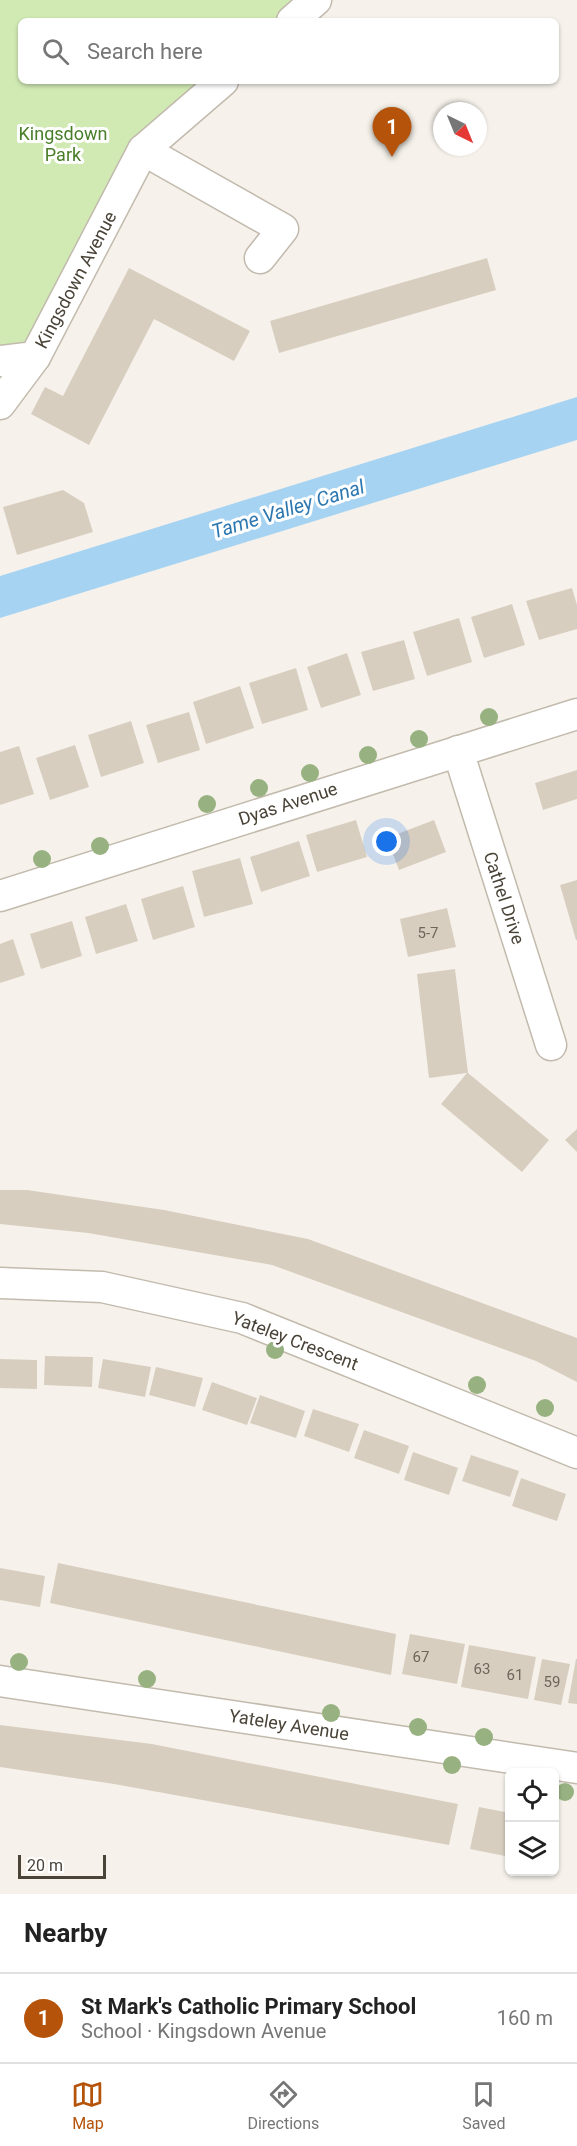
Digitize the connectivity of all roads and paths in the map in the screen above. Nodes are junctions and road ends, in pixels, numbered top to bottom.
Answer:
1 (316, 0) edge
2 (295, 18) edge
3 (220, 84) edge
4 (143, 150) junction
5 (260, 258) dead end
6 (35, 357) junction
7 (0, 361) edge
8 (0, 404) edge
9 (577, 714) edge
10 (458, 750) junction
11 (0, 896) edge
12 (551, 1044) dead end
13 (0, 1283) edge
14 (577, 1453) edge
15 (0, 1681) edge
16 (577, 1768) edge

1 - 2 street
3 - 4 street, Kingsdown Avenue
4 - 5 street
4 - 6 street, Kingsdown Avenue
6 - 7 street
6 - 8 street, Kingsdown Avenue
9 - 10 street, Dyas Avenue
10 - 11 street, Dyas Avenue
10 - 12 street, Cathel Drive
13 - 14 street, Yateley Crescent
15 - 16 street, Yateley Avenue

